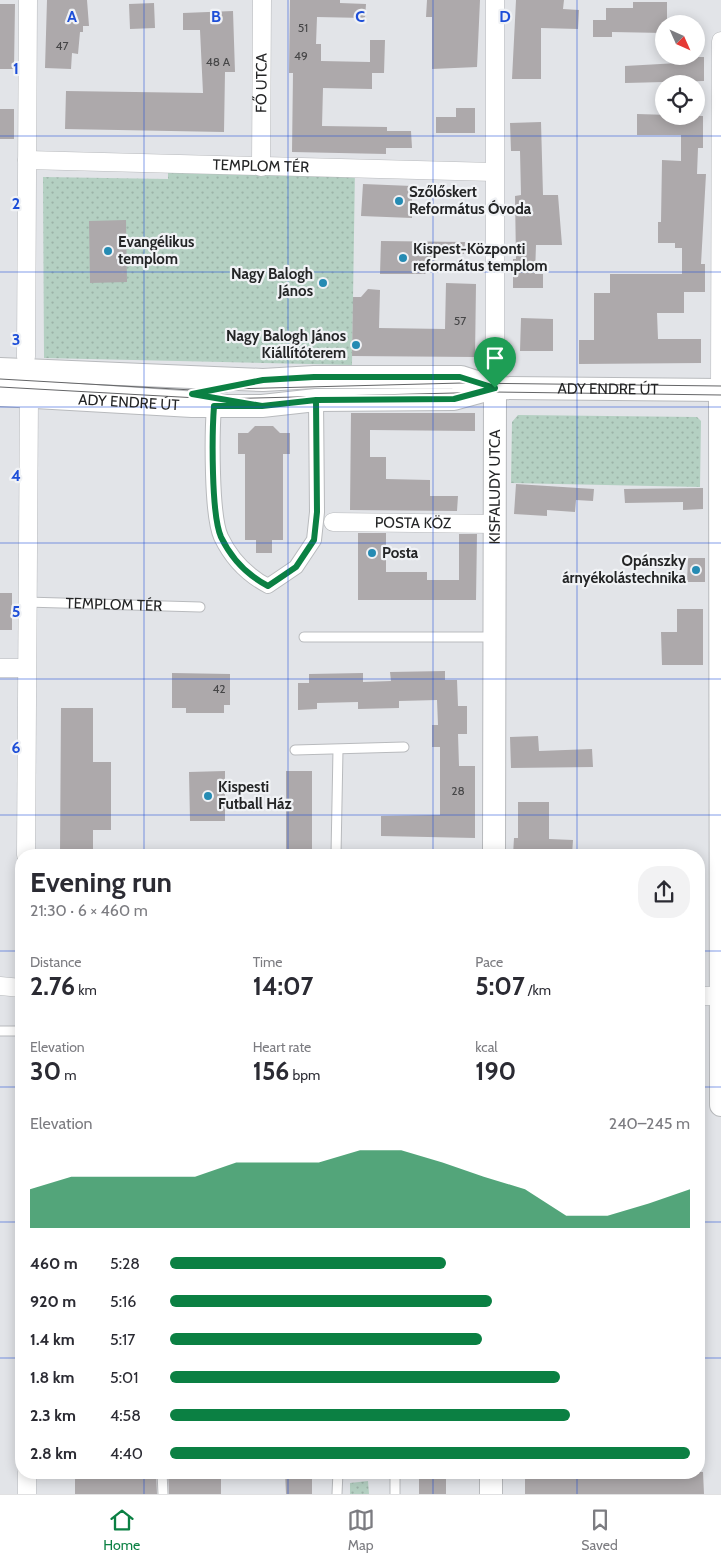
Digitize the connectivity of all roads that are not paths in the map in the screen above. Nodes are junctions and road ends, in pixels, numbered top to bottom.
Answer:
1 (28, 0) edge
2 (262, 0) edge
3 (495, 0) edge
4 (721, 41) edge
5 (26, 160) junction
6 (261, 167) junction
7 (494, 172) junction
8 (26, 357) dead end
9 (0, 369) edge
10 (0, 378) edge
11 (263, 380) junction
12 (0, 383) edge
13 (495, 388) junction
14 (28, 390) junction
15 (720, 390) edge
16 (192, 394) junction
17 (0, 395) edge
18 (316, 400) junction
19 (214, 406) junction
20 (262, 406) junction
21 (333, 522) dead end
22 (494, 524) junction
23 (26, 602) junction
24 (200, 607) dead end
25 (304, 637) dead end
26 (494, 637) junction
27 (0, 668) edge
28 (26, 668) junction
29 (404, 747) dead end
30 (295, 750) dead end
31 (338, 750) junction
32 (26, 849) edge
33 (336, 849) edge
34 (494, 849) edge
35 (0, 986) edge
36 (15, 987) edge
37 (713, 996) edge
38 (0, 1031) edge
39 (15, 1031) edge
40 (721, 1106) edge
41 (27, 1479) edge
42 (162, 1479) edge
43 (338, 1479) edge
44 (395, 1479) edge
45 (491, 1479) edge
46 (27, 1494) edge
47 (163, 1494) edge
48 (337, 1494) edge
49 (395, 1494) edge
50 (491, 1494) edge

1 - 5 street
2 - 6 street, FŐ UTCA
3 - 7 street, KISFALUDY UTCA
4 - 15 street
5 - 6 street, TEMPLOM TÉR
5 - 8 street
6 - 7 street, TEMPLOM TÉR
7 - 13 street, KISFALUDY UTCA
9 - 11 street, ADY ENDRE ÚT
10 - 14 lane
11 - 13 street, ADY ENDRE ÚT
11 - 16 lane
12 - 14 lane
13 - 15 street, ADY ENDRE ÚT
13 - 18 street, ADY ENDRE ÚT
13 - 22 street, KISFALUDY UTCA
14 - 16 lane
14 - 17 street, ADY ENDRE ÚT
14 - 19 street, ADY ENDRE ÚT
14 - 23 street
15 - 37 street
16 - 20 lane
18 - 19 street
18 - 20 street, ADY ENDRE ÚT
19 - 20 street, ADY ENDRE ÚT
21 - 22 street, POSTA KÖZ
22 - 26 street, KISFALUDY UTCA
23 - 24 lane, TEMPLOM TÉR
23 - 28 street
25 - 26 lane
26 - 34 street, KISFALUDY UTCA
27 - 28 street
28 - 32 street
29 - 31 lane
30 - 31 lane
31 - 33 lane
35 - 36 street
37 - 40 street
38 - 39 lane
41 - 46 street
42 - 47 lane
43 - 48 lane
44 - 49 lane
45 - 50 street

